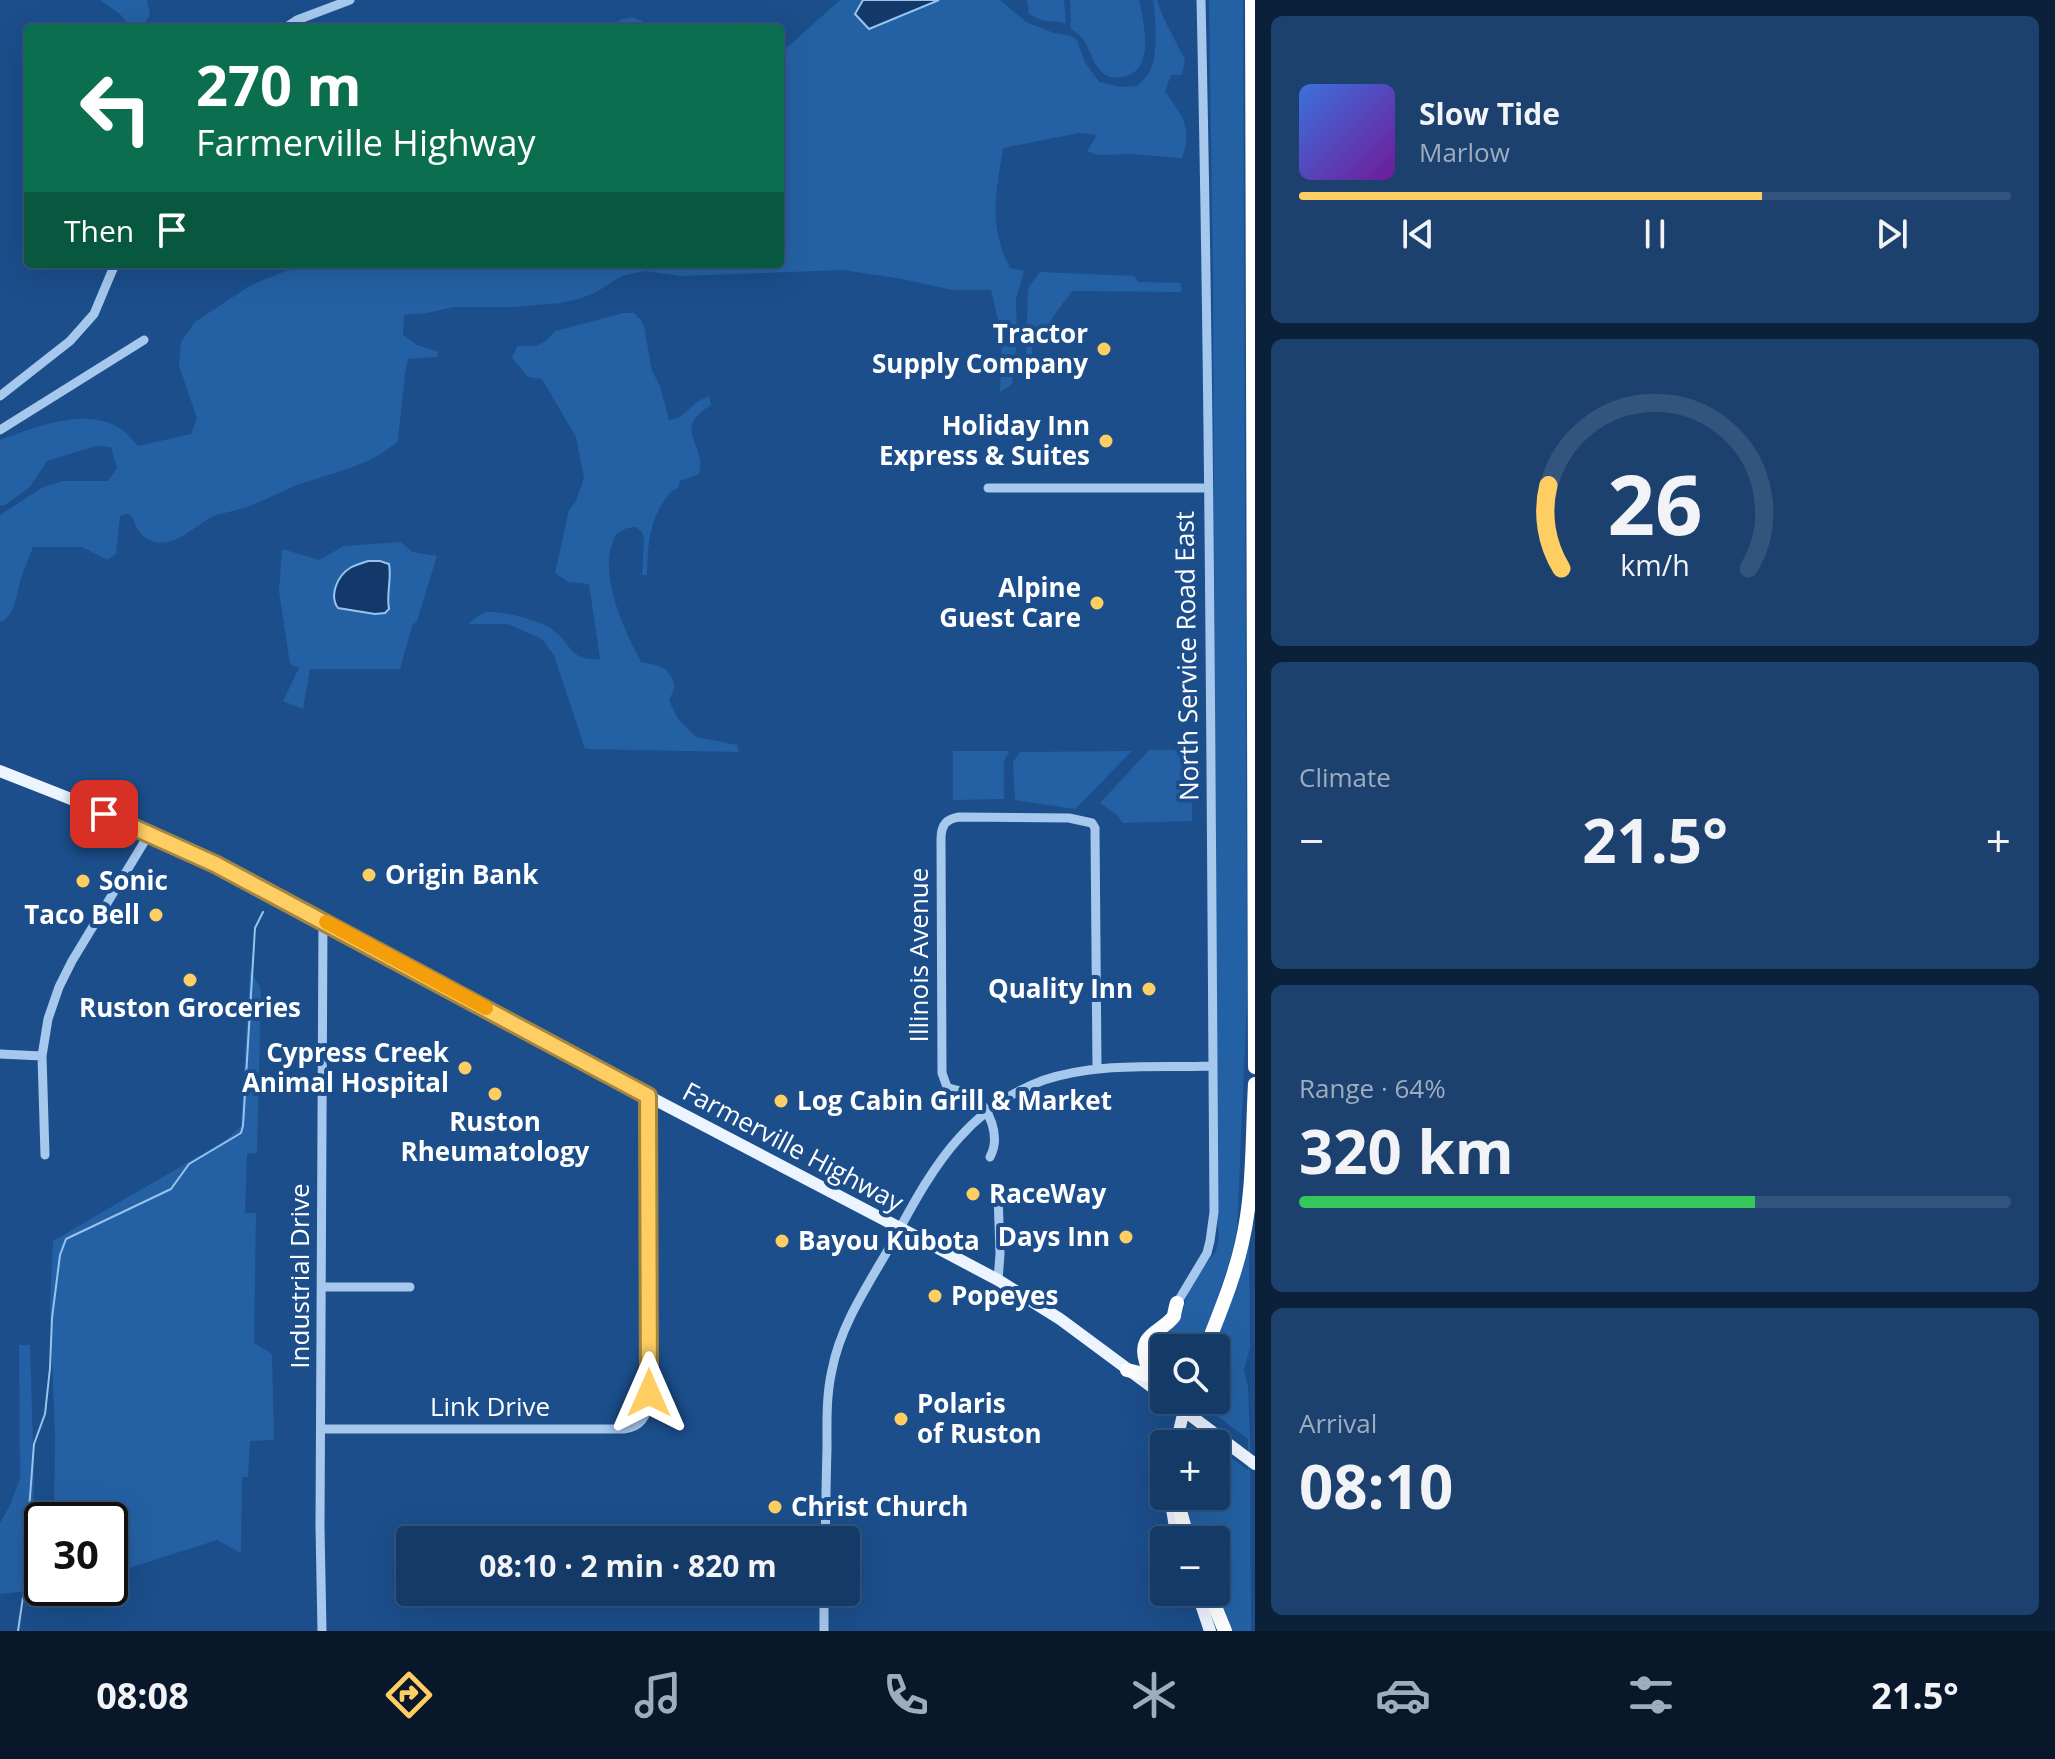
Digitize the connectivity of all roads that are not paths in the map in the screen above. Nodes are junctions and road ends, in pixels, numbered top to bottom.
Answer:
1 (350, 0) edge
2 (1201, 0) edge
3 (1252, 0) edge
4 (291, 24) edge
5 (113, 268) edge
6 (144, 340) dead end
7 (0, 396) edge
8 (0, 430) edge
9 (988, 488) dead end
10 (1208, 488) junction
11 (0, 771) edge
12 (149, 834) junction
13 (323, 921) junction
14 (0, 1054) edge
15 (42, 1056) junction
16 (1212, 1066) junction
17 (1255, 1067) edge
18 (1097, 1069) junction
19 (1255, 1084) edge
20 (648, 1096) junction
21 (986, 1112) junction
22 (45, 1155) dead end
23 (990, 1157) dead end
24 (998, 1193) dead end
25 (900, 1228) junction
26 (998, 1280) junction
27 (322, 1287) junction
28 (410, 1287) dead end
29 (1177, 1303) joint
30 (1153, 1334) edge
31 (1211, 1334) edge
32 (1150, 1338) edge
33 (1127, 1370) junction
34 (1150, 1370) edge
35 (1150, 1375) edge
36 (1150, 1386) edge
37 (1196, 1414) edge
38 (321, 1429) junction
39 (1255, 1464) edge
40 (825, 1526) edge
41 (824, 1606) edge
42 (1202, 1606) edge
43 (1215, 1606) edge
44 (322, 1631) edge
45 (824, 1631) edge
46 (1210, 1631) edge
47 (1225, 1631) edge

1 - 4 street
2 - 10 street, North Service Road East
3 - 17 highway
5 - 7 street
6 - 8 street
9 - 10 street
10 - 16 street, North Service Road East
11 - 12 main road, Farmerville Highway
12 - 13 main road, Farmerville Highway
12 - 15 street
13 - 20 main road, Farmerville Highway
13 - 27 street, Industrial Drive
14 - 15 street
15 - 22 street
16 - 18 street
16 - 29 street, North Service Road East
18 - 21 street
18 - 21 street, Illinois Avenue
19 - 31 highway
20 - 25 main road, Farmerville Highway
20 - 38 street, Link Drive
21 - 23 street
21 - 25 street
24 - 26 street
25 - 26 main road, Farmerville Highway
25 - 40 street
26 - 33 main road, Farmerville Highway
27 - 28 street
27 - 38 street, Industrial Drive
29 - 30 highway
32 - 34 highway
33 - 35 highway
33 - 36 main road, Farmerville Highway
37 - 39 main road
38 - 44 street, Industrial Drive
41 - 45 street
42 - 46 main road
43 - 47 highway

